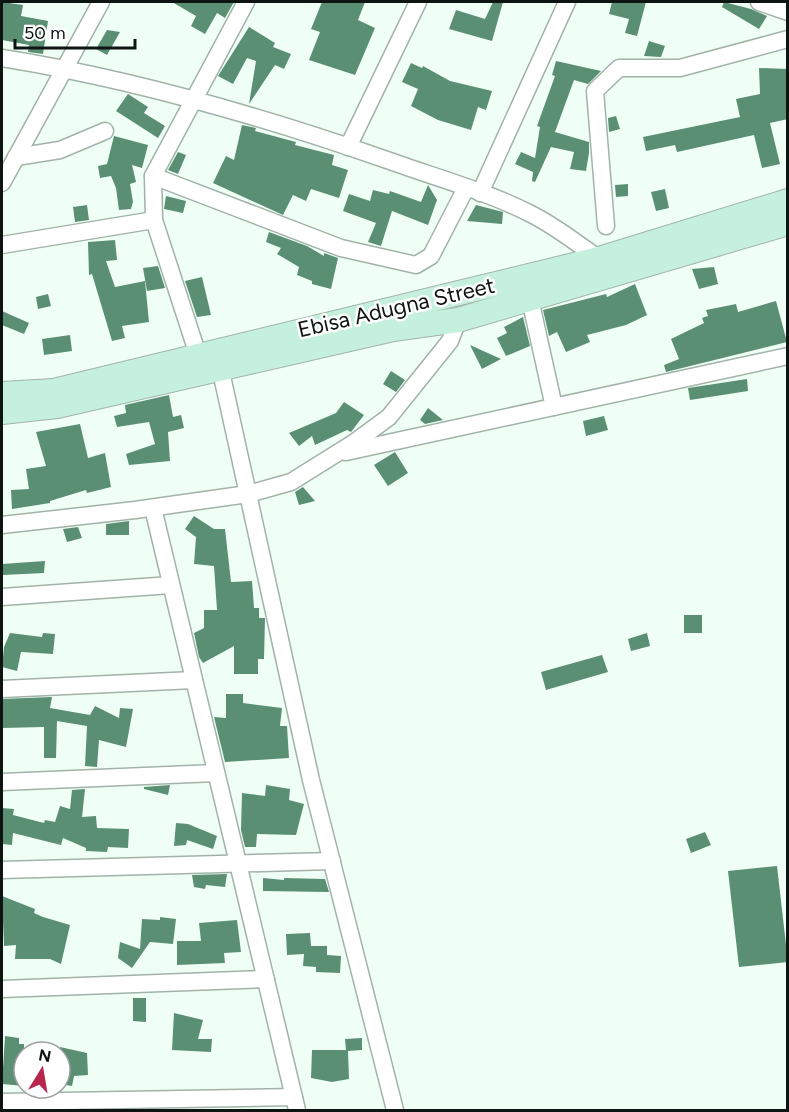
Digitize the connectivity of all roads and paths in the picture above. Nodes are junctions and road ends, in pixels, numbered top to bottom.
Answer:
1 (101, 2) edge
2 (246, 2) edge
3 (418, 2) edge
4 (567, 2) edge
5 (759, 2) edge
6 (788, 12) edge
7 (788, 39) edge
8 (2, 58) edge
9 (65, 68) junction
10 (192, 98) junction
11 (105, 131) dead end
12 (348, 147) junction
13 (16, 157) junction
14 (153, 176) junction
15 (2, 183) edge
16 (473, 191) junction
17 (788, 201) edge
18 (154, 220) junction
19 (788, 223) edge
20 (606, 226) dead end
21 (2, 244) edge
22 (599, 259) junction
23 (530, 299) junction
24 (458, 320) junction
25 (788, 356) edge
26 (211, 358) junction
27 (2, 394) edge
28 (554, 407) junction
29 (2, 412) edge
30 (336, 454) junction
31 (248, 494) junction
32 (153, 507) junction
33 (2, 525) edge
34 (171, 585) junction
35 (2, 597) edge
36 (194, 680) junction
37 (2, 689) edge
38 (216, 773) junction
39 (2, 782) edge
40 (332, 861) junction
41 (238, 864) junction
42 (2, 870) edge
43 (266, 979) junction
44 (2, 989) edge
45 (2, 1102) edge
46 (296, 1104) edge
47 (395, 1110) edge

1 - 9 street
2 - 10 street
3 - 12 street
4 - 16 street
5 - 6 street
7 - 20 street
8 - 9 street
9 - 10 street
9 - 13 street
10 - 12 street
10 - 14 street
11 - 13 street
12 - 16 street
13 - 15 street
14 - 16 street
14 - 18 street
16 - 22 street
17 - 22 main road, Ebisa Adugna Street
18 - 21 street
18 - 26 street
19 - 23 main road, Ebisa Adugna Street
22 - 26 main road, Ebisa Adugna Street
23 - 24 main road, Ebisa Adugna Street
23 - 28 street
24 - 26 main road, Ebisa Adugna Street
24 - 30 street
25 - 28 street
26 - 27 main road, Ebisa Adugna Street
26 - 29 main road, Ebisa Adugna Street
26 - 31 street
28 - 30 street
30 - 31 street
31 - 32 street
31 - 40 street
32 - 33 street
32 - 34 street
34 - 35 street
34 - 36 street
36 - 37 street
36 - 38 street
38 - 39 street
38 - 41 street
40 - 41 street
40 - 47 street
41 - 42 street
41 - 43 street
43 - 44 street
43 - 46 street
45 - 46 street

